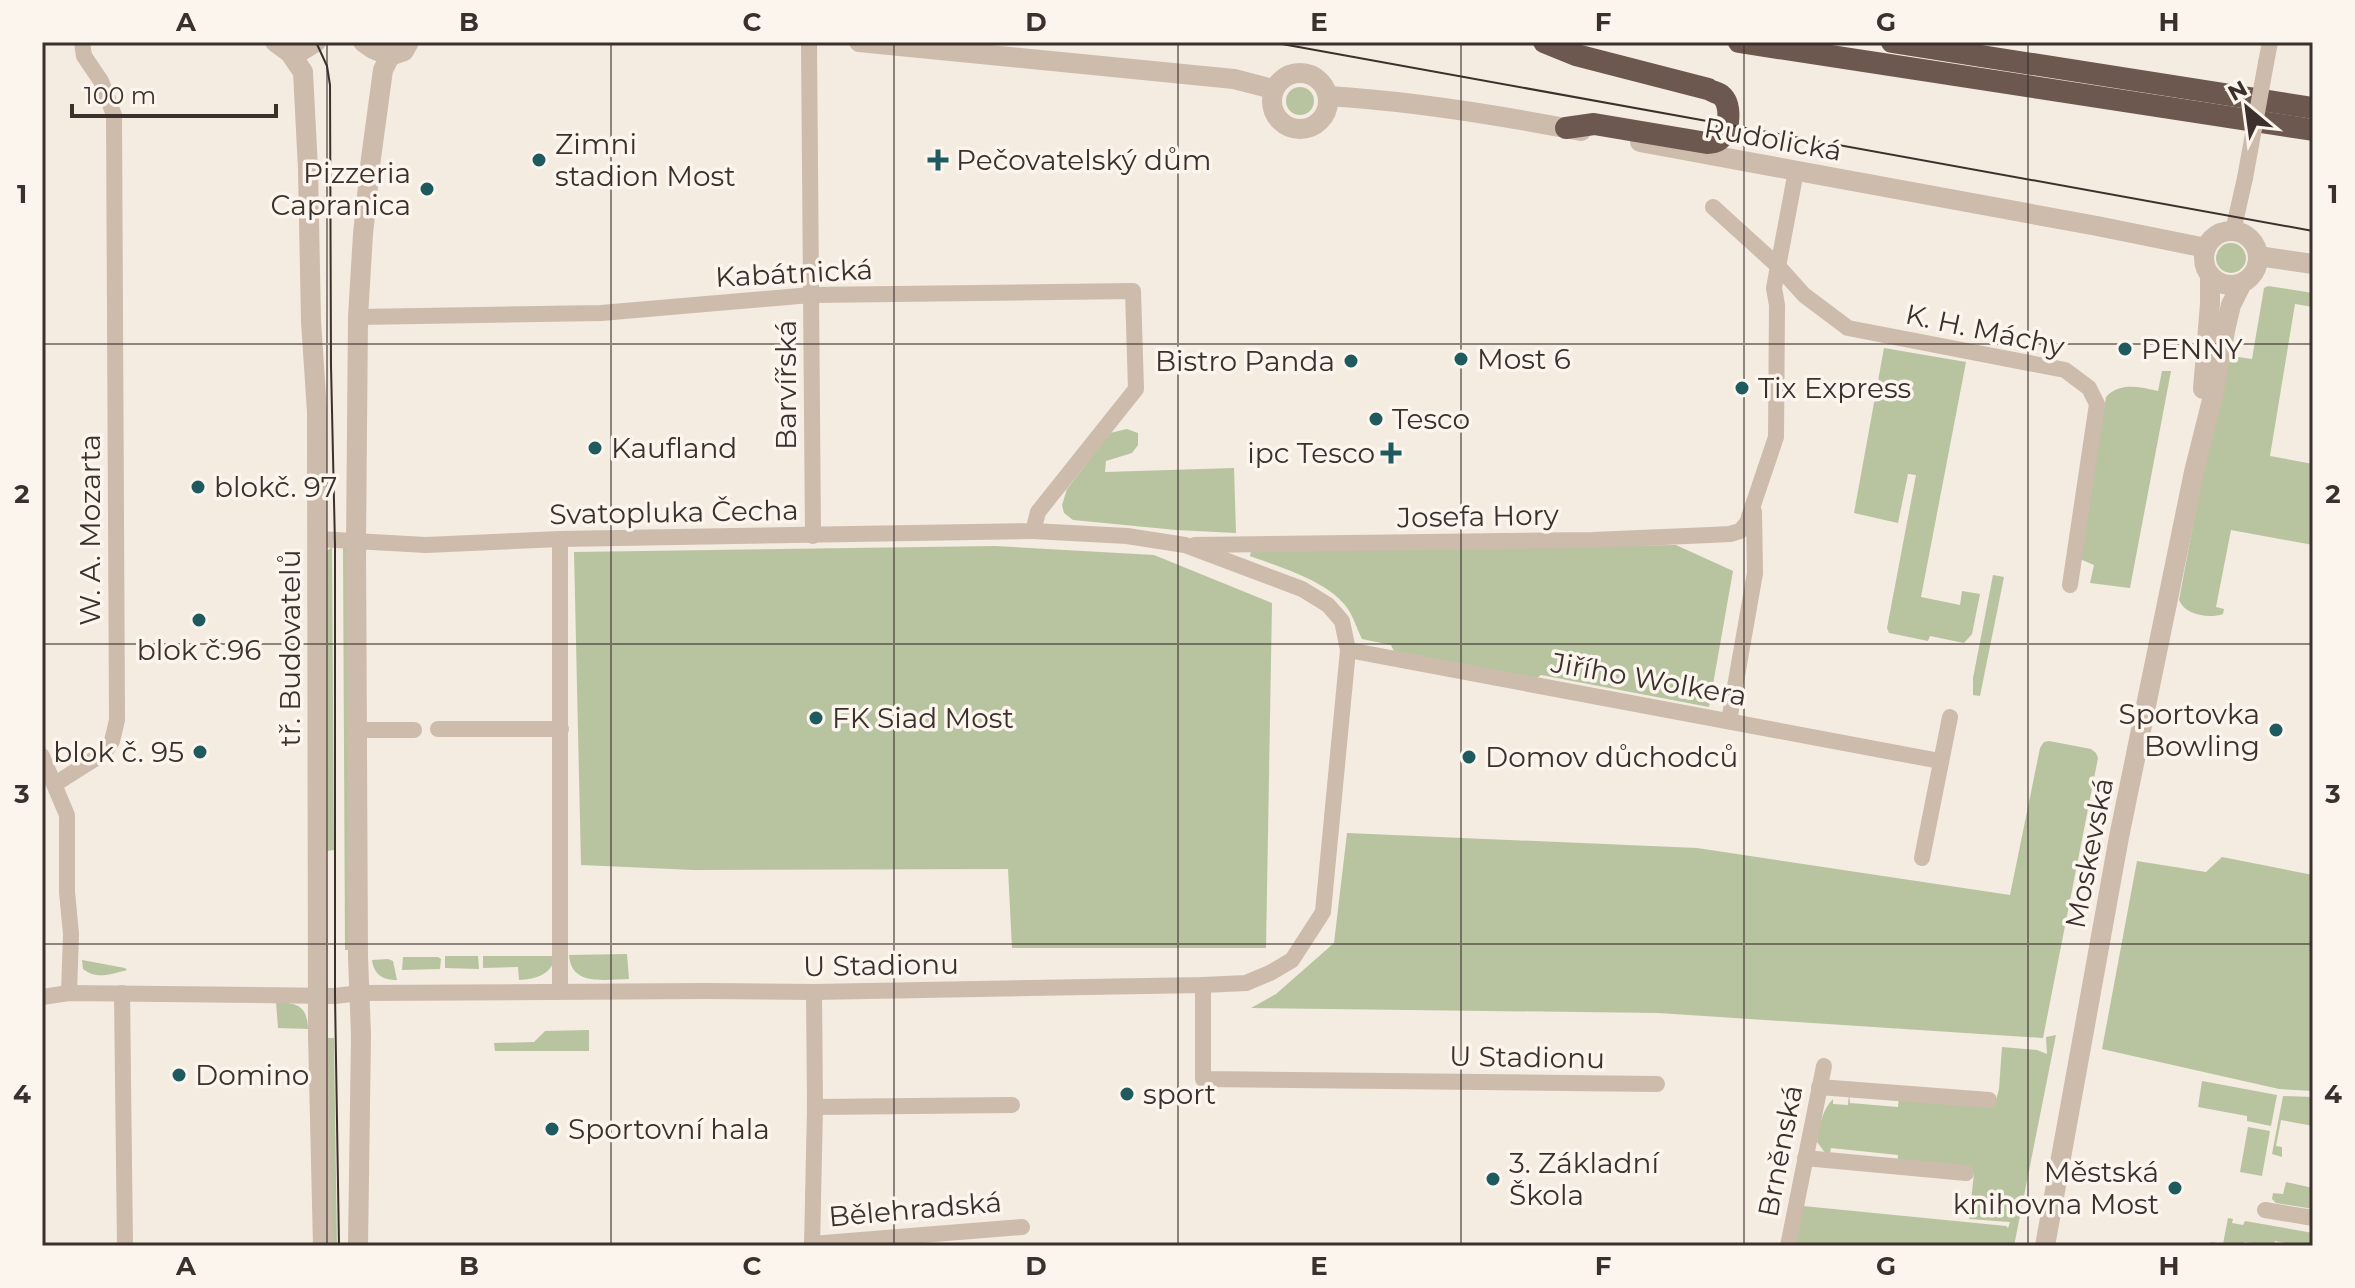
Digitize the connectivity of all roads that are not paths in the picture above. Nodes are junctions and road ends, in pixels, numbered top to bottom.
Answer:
1 (82, 42) edge
2 (363, 42) edge
3 (409, 42) edge
4 (809, 42) edge
5 (859, 42) edge
6 (1544, 42) edge
7 (1739, 42) edge
8 (1892, 42) edge
9 (2270, 42) edge
10 (297, 47) edge
11 (390, 56) junction
12 (1273, 89) junction
13 (1328, 96) junction
14 (2313, 108) edge
15 (1566, 128) junction
16 (2313, 130) edge
17 (1796, 171) junction
18 (1713, 207) dead end
19 (2233, 231) junction
20 (2206, 248) junction
21 (2258, 256) junction
22 (2313, 264) edge
23 (1778, 266) junction
24 (2210, 275) junction
25 (2242, 283) junction
26 (811, 295) junction
27 (358, 317) junction
28 (2194, 472) junction
29 (1754, 502) junction
30 (1033, 531) junction
31 (813, 536) junction
32 (318, 539) junction
33 (560, 539) junction
34 (356, 543) junction
35 (1185, 545) junction
36 (2070, 585) dead end
37 (1348, 650) junction
38 (1950, 717) dead end
39 (1729, 721) junction
40 (438, 729) dead end
41 (561, 729) junction
42 (357, 730) junction
43 (414, 730) dead end
44 (42, 756) edge
45 (1940, 761) junction
46 (55, 784) junction
47 (1922, 858) dead end
48 (1203, 985) junction
49 (560, 991) junction
50 (814, 992) junction
51 (69, 993) junction
52 (122, 993) junction
53 (360, 993) junction
54 (318, 996) junction
55 (42, 997) edge
56 (1824, 1066) dead end
57 (1657, 1084) dead end
58 (1819, 1087) junction
59 (1989, 1100) dead end
60 (1012, 1105) dead end
61 (815, 1107) junction
62 (1805, 1158) junction
63 (1966, 1173) dead end
64 (2265, 1210) dead end
65 (2313, 1218) edge
66 (1022, 1227) dead end
67 (812, 1245) edge
68 (125, 1246) edge
69 (323, 1246) edge
70 (358, 1246) edge
71 (1788, 1246) edge
72 (2045, 1246) edge

1 - 46 street, W. A. Mozarta
2 - 11 street
3 - 11 street
4 - 26 street, Barvířská
5 - 12 street
6 - 15 highway
7 - 16 highway
8 - 14 highway
9 - 19 street, bridge
10 - 32 street, tř. Budovatelů
11 - 27 street
12 - 13 street
12 - 13 street
13 - 15 street, Rudolická
15 - 17 street, Rudolická
17 - 20 street, Rudolická
17 - 23 street, Josefa Hory
18 - 23 street, K. H. Máchy
19 - 20 street
19 - 21 street
20 - 24 street
21 - 22 street
21 - 25 street
23 - 29 street, Josefa Hory
23 - 36 street, K. H. Máchy
24 - 25 street
24 - 28 street, Moskevská
25 - 28 street, Moskevská
26 - 27 street, Kabátnická
26 - 30 street, Kabátnická
26 - 31 street, Barvířská
27 - 34 street
28 - 72 street, Moskevská
29 - 35 street, Josefa Hory
29 - 39 street, Josefa Hory
30 - 31 street, Svatopluka Čecha
30 - 35 street, Svatopluka Čecha
31 - 33 street, Svatopluka Čecha
32 - 34 street, Svatopluka Čecha
32 - 54 street, tř. Budovatelů
33 - 34 street, Svatopluka Čecha
33 - 41 street
34 - 42 street
35 - 37 street, Svatopluka Čecha
37 - 39 street, Jiřího Wolkera
37 - 48 street, U Stadionu
38 - 45 street
39 - 45 street, Jiřího Wolkera
40 - 41 street
41 - 49 street
42 - 43 street
42 - 53 street
44 - 46 street
45 - 47 street
46 - 51 street
48 - 50 street, U Stadionu
48 - 57 street, U Stadionu
49 - 50 street, U Stadionu
49 - 53 street, U Stadionu
50 - 61 street, Bělehradská
51 - 52 street, U Stadionu
51 - 55 street, U Stadionu
52 - 54 street, U Stadionu
52 - 68 street
53 - 54 street, U Stadionu
53 - 70 street
54 - 69 street, tř. Budovatelů
56 - 58 street, Brněnská
58 - 59 street
58 - 62 street, Brněnská
60 - 61 street
61 - 67 street, Bělehradská
62 - 63 street
62 - 71 street, Brněnská
64 - 65 street
66 - 67 street, Bělehradská

